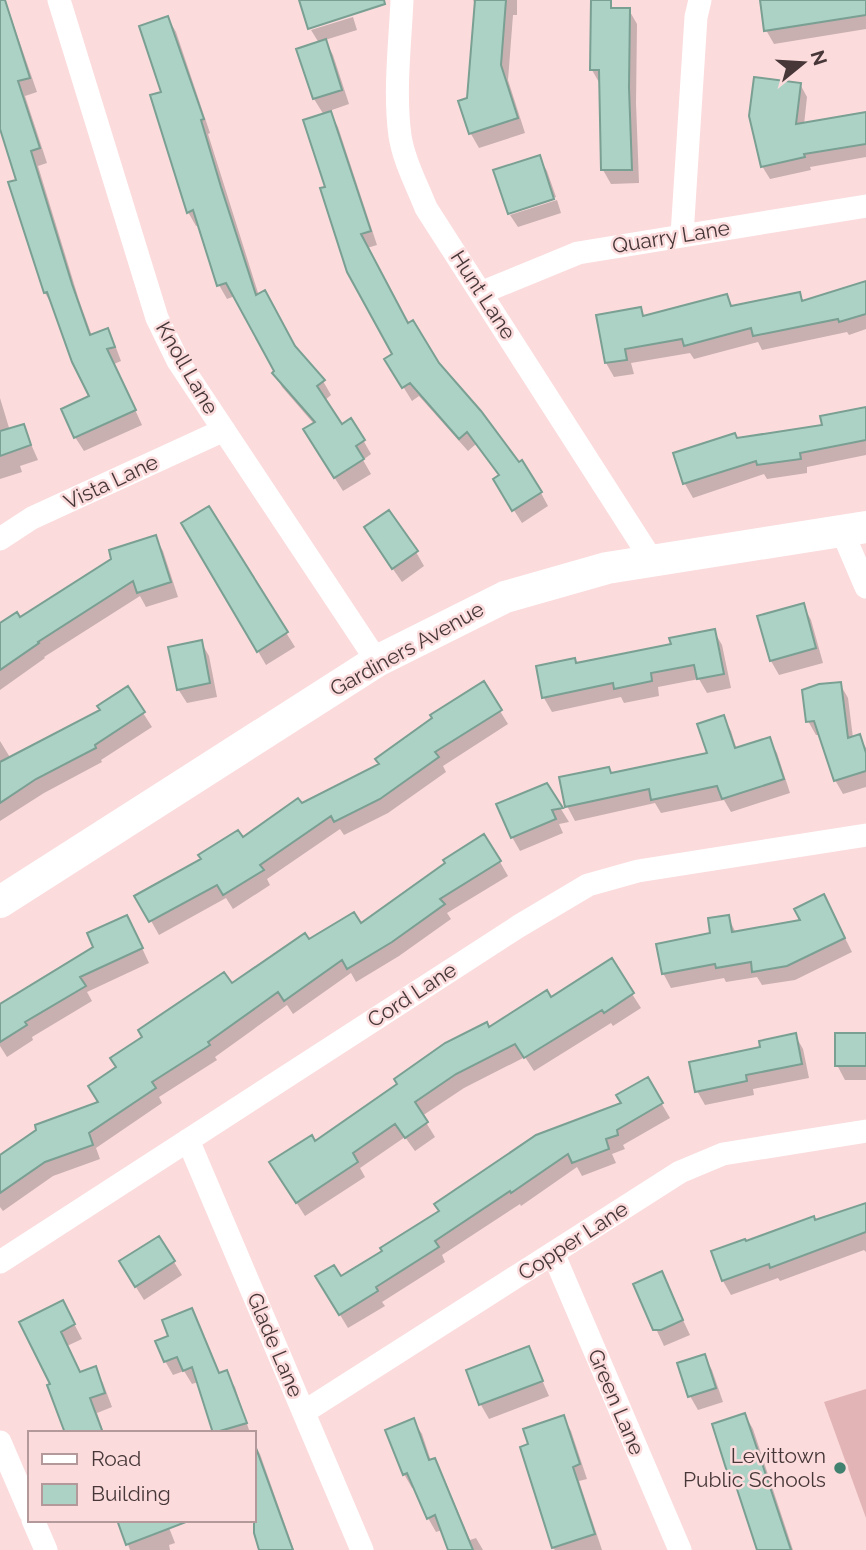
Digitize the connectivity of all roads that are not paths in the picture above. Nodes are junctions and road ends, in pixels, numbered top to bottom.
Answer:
1 (59, 0) edge
2 (402, 0) edge
3 (700, 0) edge
4 (866, 206) edge
5 (682, 235) junction
6 (482, 292) junction
7 (224, 430) junction
8 (854, 529) edge
9 (0, 538) edge
10 (653, 562) junction
11 (866, 587) edge
12 (377, 661) junction
13 (866, 835) edge
14 (0, 902) edge
15 (866, 1131) edge
16 (188, 1140) junction
17 (553, 1253) junction
18 (0, 1262) edge
19 (303, 1412) junction
20 (0, 1442) edge
21 (28, 1507) edge
22 (34, 1522) edge
23 (46, 1550) edge
24 (362, 1550) edge
25 (680, 1550) edge

1 - 7 street, Knoll Lane
2 - 6 street, Hunt Lane
3 - 5 street
4 - 5 street, Quarry Lane
5 - 6 street, Quarry Lane
6 - 10 street, Hunt Lane
7 - 9 street, Vista Lane
7 - 12 street, Knoll Lane
8 - 10 main road, Gardiners Avenue
8 - 11 street
10 - 12 main road, Gardiners Avenue
12 - 14 main road, Gardiners Avenue
13 - 16 street, Cord Lane
15 - 17 street, Copper Lane
16 - 18 street, Cord Lane
16 - 19 street, Glade Lane
17 - 19 street, Copper Lane
17 - 25 street, Green Lane
19 - 24 street, Glade Lane
20 - 21 street
22 - 23 street

